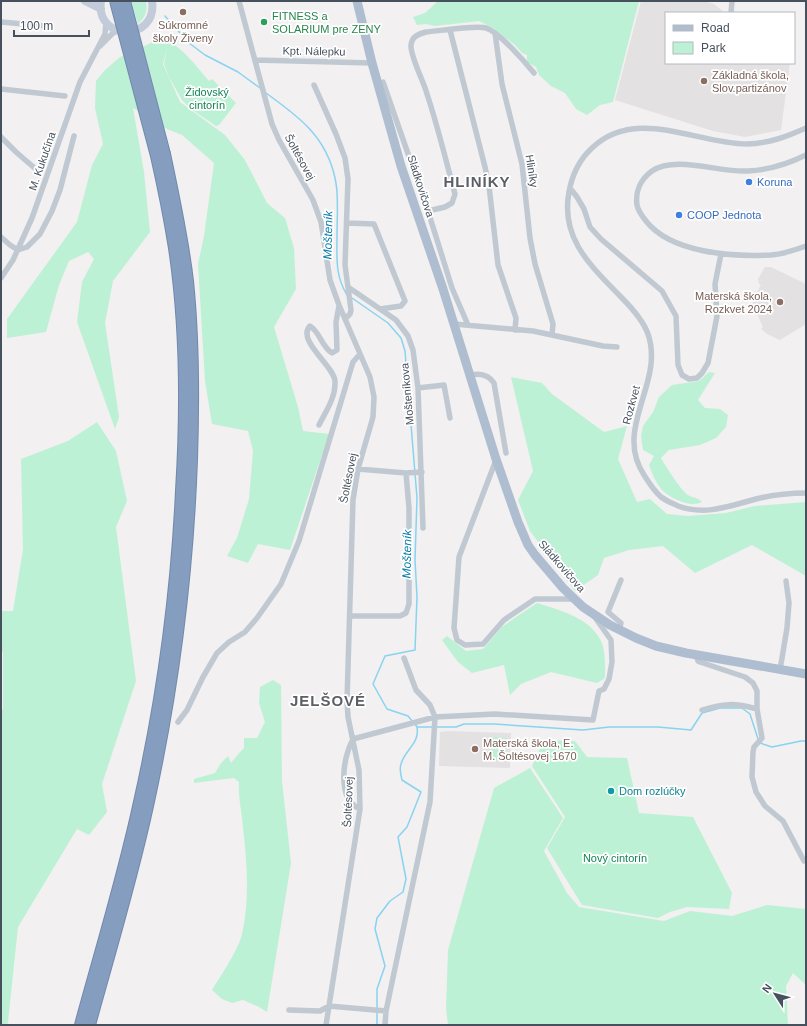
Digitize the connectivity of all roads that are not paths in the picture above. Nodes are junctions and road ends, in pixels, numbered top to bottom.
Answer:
1 (86, 1) edge
2 (115, 1) edge
3 (124, 1) edge
4 (239, 1) edge
5 (357, 1) edge
6 (732, 1) edge
7 (153, 2) edge
8 (101, 5) edge
9 (731, 12) edge
10 (1, 22) edge
11 (106, 22) junction
12 (46, 26) dead end
13 (450, 30) junction
14 (118, 31) junction
15 (495, 33) junction
16 (97, 49) junction
17 (256, 60) junction
18 (372, 63) junction
19 (534, 73) dead end
20 (380, 81) junction
21 (314, 85) dead end
22 (1, 89) edge
23 (65, 96) dead end
24 (806, 128) edge
25 (74, 136) dead end
26 (1, 137) edge
27 (806, 155) edge
28 (160, 156) junction
29 (38, 171) dead end
30 (570, 188) junction
31 (428, 211) junction
32 (347, 223) junction
33 (1, 237) edge
34 (806, 246) edge
35 (18, 250) junction
36 (722, 254) junction
37 (1, 278) edge
38 (348, 287) junction
39 (339, 306) junction
40 (380, 309) junction
41 (345, 319) junction
42 (454, 324) junction
43 (468, 325) junction
44 (514, 330) junction
45 (552, 335) junction
46 (617, 347) dead end
47 (360, 354) junction
48 (471, 375) junction
49 (418, 388) junction
50 (450, 418) dead end
51 (319, 425) dead end
52 (506, 453) dead end
53 (496, 459) junction
54 (358, 469) junction
55 (414, 472) junction
56 (806, 493) edge
57 (424, 528) dead end
58 (621, 580) dead end
59 (786, 581) dead end
60 (574, 599) junction
61 (592, 614) junction
62 (350, 616) junction
63 (619, 630) junction
64 (696, 655) junction
65 (404, 658) dead end
66 (780, 670) junction
67 (806, 674) edge
68 (757, 709) junction
69 (702, 710) dead end
70 (435, 717) junction
71 (178, 722) dead end
72 (353, 739) junction
73 (360, 809) junction
74 (804, 861) dead end
75 (329, 1006) junction
76 (289, 1010) dead end
77 (386, 1011) junction
78 (80, 1025) edge
79 (90, 1025) edge
80 (326, 1025) edge
81 (385, 1025) edge

1 - 8 main road
2 - 28 highway, bridge
3 - 28 highway, bridge
4 - 17 street, Šoltésovej
5 - 18 main road, Sládkovičova
6 - 9 street
7 - 14 main road
8 - 11 main road
10 - 12 street
11 - 14 main road
11 - 16 street, M. Kukučína
13 - 15 street
13 - 31 street
13 - 44 street
14 - 16 street, M. Kukučína
15 - 19 street
15 - 45 street, Hliníky
16 - 35 street, M. Kukučína
17 - 18 street, Kpt. Nálepku
17 - 39 street, Šoltésovej
18 - 20 main road, Sládkovičova
20 - 31 street, Sládkovičova
20 - 42 main road, Sládkovičova
21 - 32 street
22 - 23 street
24 - 30 street, Rozkvet
25 - 35 street
26 - 29 street
27 - 36 street
28 - 78 highway
28 - 79 highway
30 - 36 street
30 - 56 street, Rozkvet
31 - 43 street, Sládkovičova
32 - 38 street
32 - 40 street
33 - 35 street
34 - 36 street
35 - 37 street, M. Kukučína
38 - 40 street, Mošteníkova
38 - 41 street
39 - 41 street, Šoltésovej
39 - 51 street
40 - 49 street, Mošteníkova
41 - 47 street, Šoltésovej
42 - 43 street
42 - 48 main road, Sládkovičova
43 - 44 street
44 - 45 street
45 - 46 street
47 - 54 street, Šoltésovej
47 - 71 street
48 - 52 street
48 - 53 main road, Sládkovičova
49 - 50 street
49 - 55 street, Mošteníkova
53 - 60 main road, Sládkovičova
53 - 60 street
54 - 55 street
54 - 62 street, Šoltésovej
55 - 57 street, Mošteníkova
55 - 62 street, Mošteníkova
58 - 63 street
59 - 66 street
60 - 61 main road, Sládkovičova
61 - 63 main road, Sládkovičova
61 - 70 street
62 - 72 street, Šoltésovej
63 - 64 main road, Sládkovičova
64 - 66 main road, Sládkovičova
64 - 68 street, Sládkovičova
65 - 70 street
66 - 67 main road, Sládkovičova
68 - 69 street
68 - 74 street, Sládkovičova
70 - 72 street
70 - 77 street
72 - 73 street, Šoltésovej
72 - 73 street
73 - 75 street, Šoltésovej
75 - 76 street
75 - 77 street
75 - 80 street, Šoltésovej
77 - 81 street

